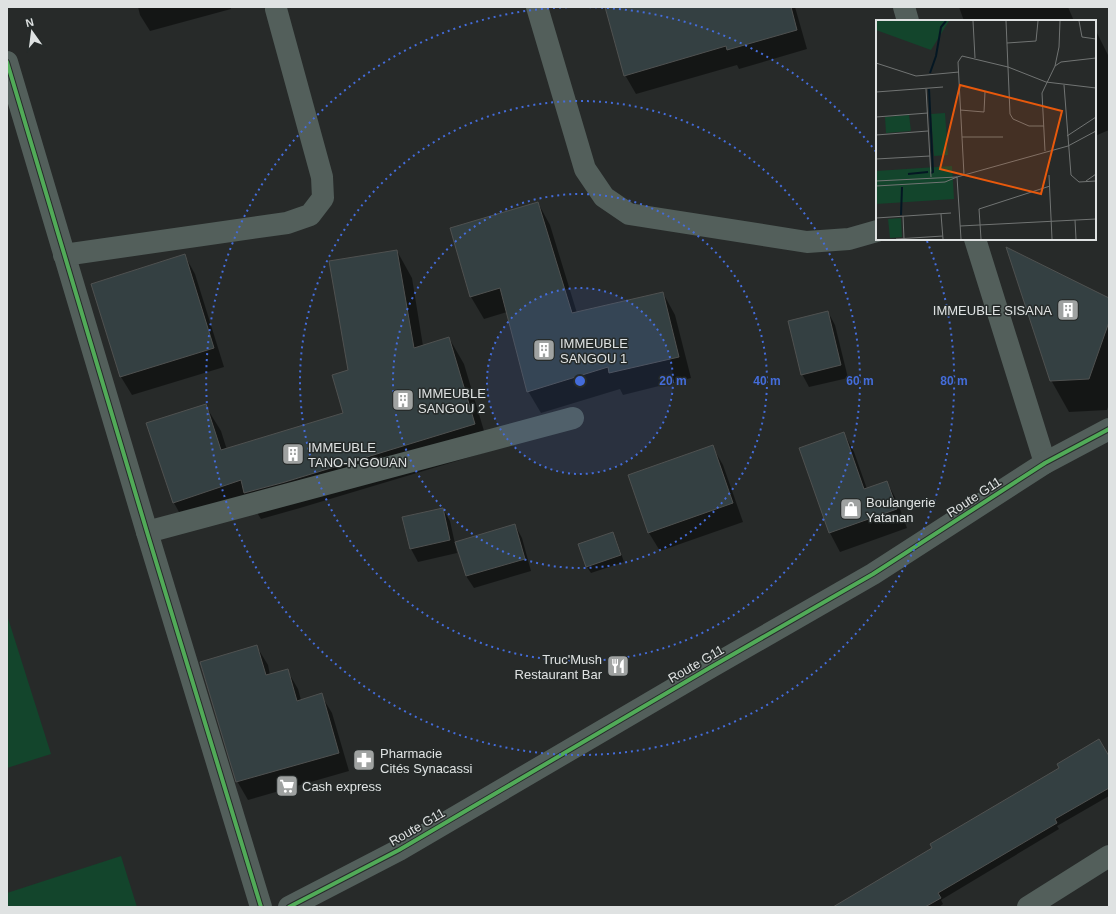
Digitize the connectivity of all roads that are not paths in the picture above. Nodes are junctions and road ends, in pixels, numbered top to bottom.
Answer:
1 (537, 7) edge
2 (904, 7) edge
3 (276, 9) dead end
4 (908, 20) edge
5 (7, 62) edge
6 (876, 231) edge
7 (975, 240) edge
8 (64, 255) junction
9 (573, 418) dead end
10 (1109, 429) edge
11 (1045, 463) junction
12 (146, 532) junction
13 (1109, 856) edge
14 (261, 907) edge
15 (289, 907) edge
16 (1028, 907) edge

1 - 6 street
2 - 4 street
3 - 8 street
5 - 8 street
7 - 11 street
8 - 12 street
9 - 12 street
10 - 11 street, Route G11
11 - 15 street, Route G11
12 - 14 street
13 - 16 street

